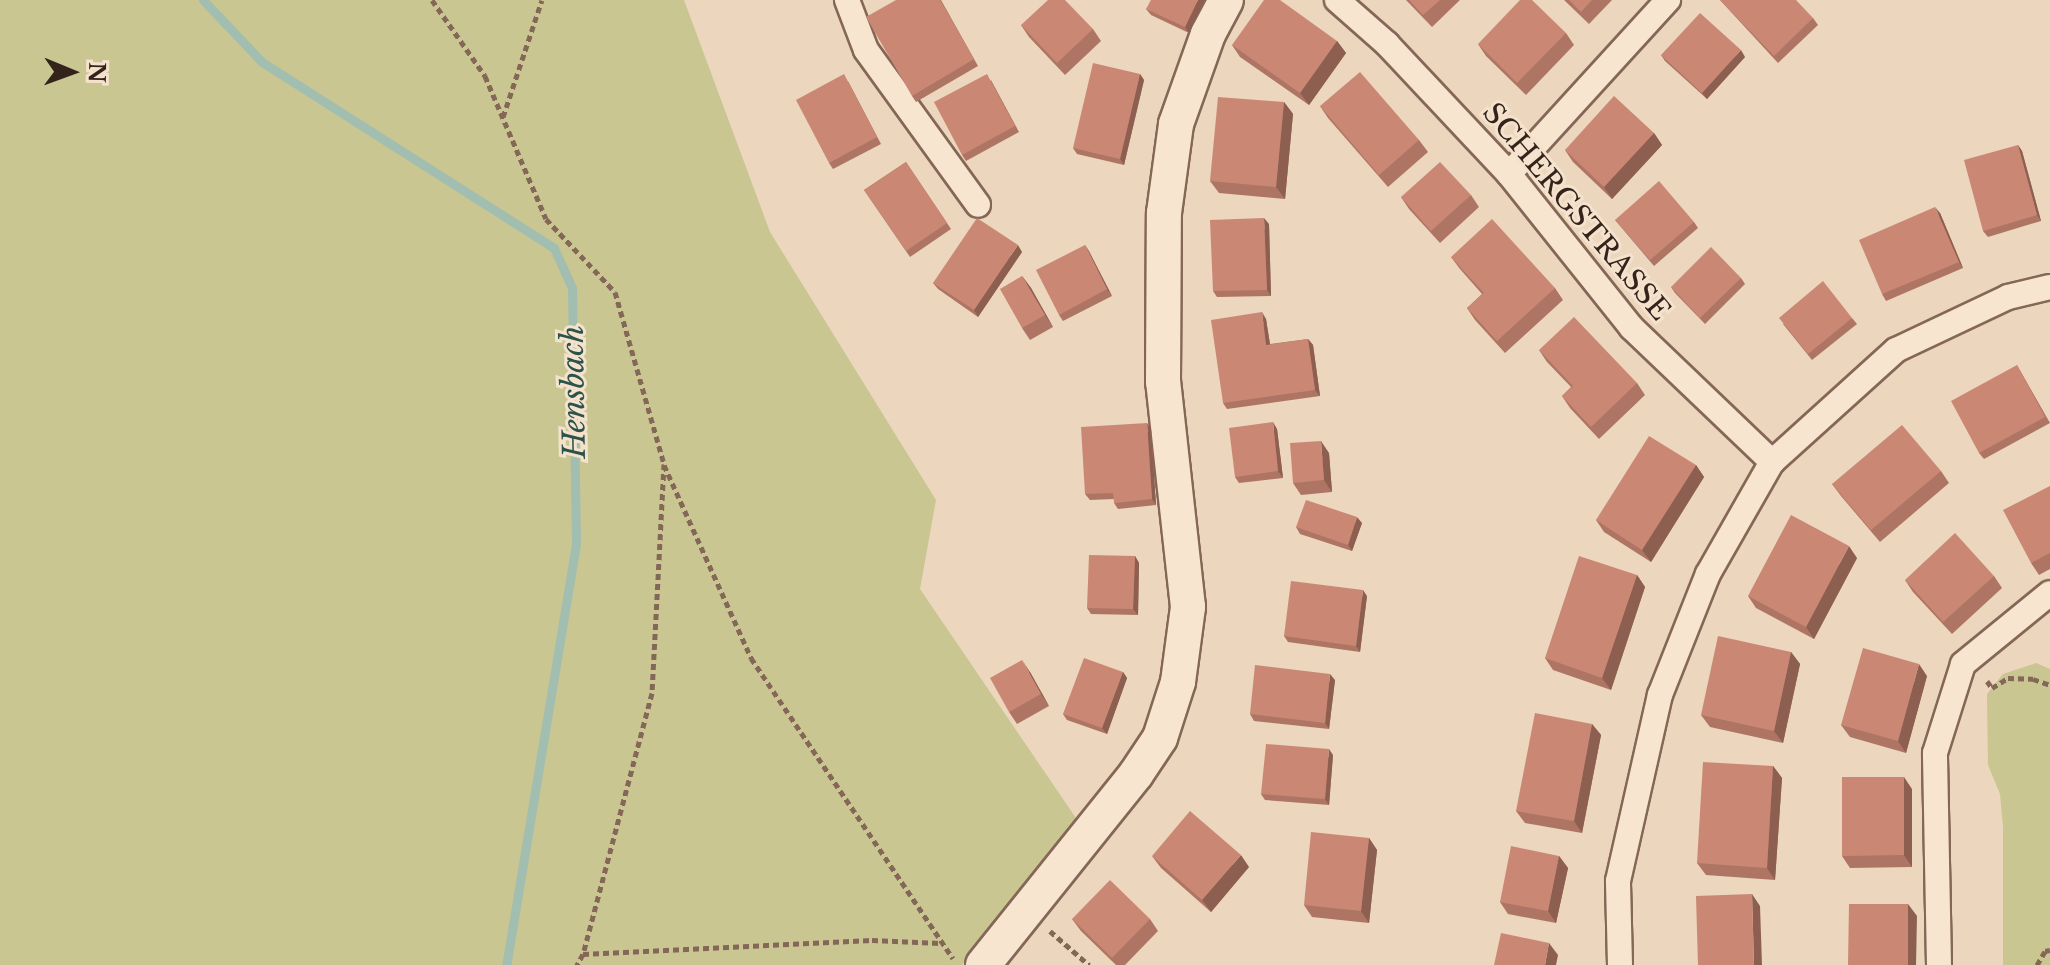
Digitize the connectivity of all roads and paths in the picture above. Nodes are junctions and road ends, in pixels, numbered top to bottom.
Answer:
1 (432, 0) edge
2 (542, 0) edge
3 (847, 0) edge
4 (1226, 0) edge
5 (1337, 0) edge
6 (1668, 0) edge
7 (503, 118) junction
8 (1509, 174) junction
9 (978, 205) dead end
10 (2050, 287) edge
11 (1772, 462) junction
12 (664, 464) junction
13 (2050, 593) edge
14 (1970, 658) junction
15 (2050, 685) edge
16 (1043, 925) dead end
17 (941, 943) junction
18 (2050, 950) edge
19 (583, 954) junction
20 (577, 965) edge
21 (958, 965) edge
22 (983, 965) edge
23 (1089, 965) edge
24 (1620, 965) edge
25 (1939, 965) edge
26 (2037, 965) edge

1 - 7 path
2 - 7 path
3 - 9 street
4 - 22 street
5 - 8 street, SCHERGSTRASSE
6 - 8 street
7 - 12 path
8 - 11 street, SCHERGSTRASSE
10 - 11 street
11 - 24 street
12 - 17 path
12 - 19 path
13 - 14 street
14 - 15 path
14 - 25 street
16 - 23 path
17 - 19 path
17 - 21 path
18 - 26 path
19 - 20 path

